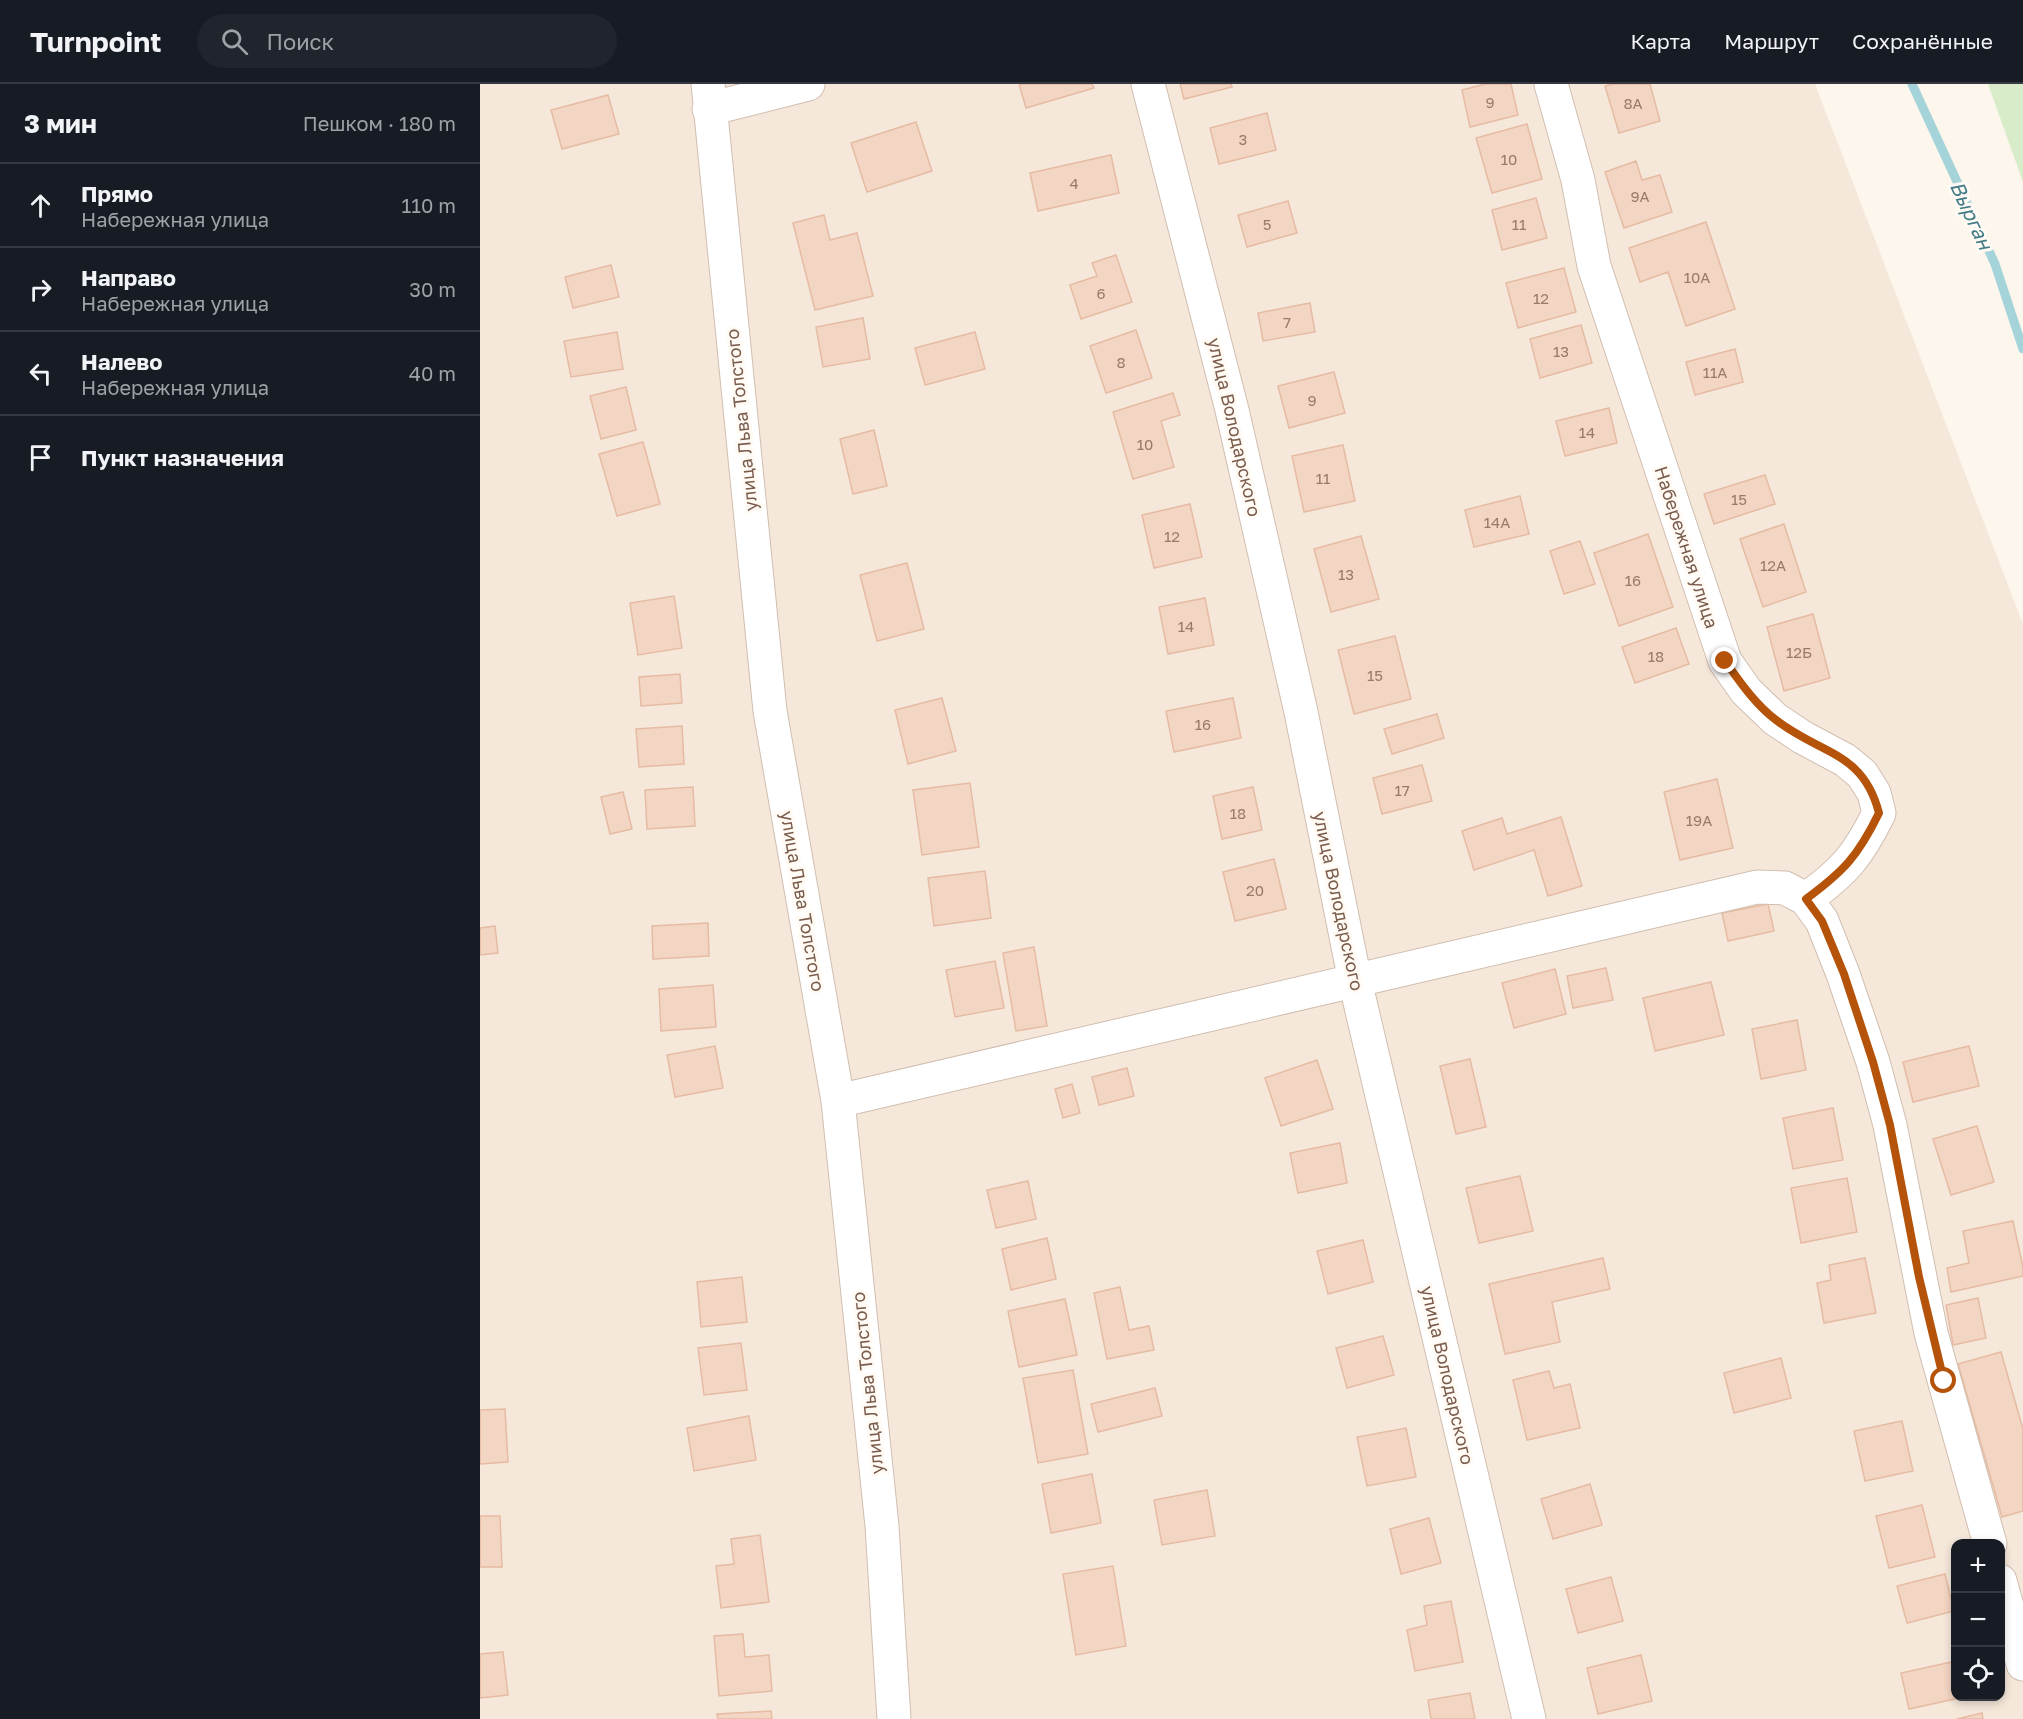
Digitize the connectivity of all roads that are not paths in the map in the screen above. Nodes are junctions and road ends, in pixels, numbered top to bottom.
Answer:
1 (808, 84) edge
2 (1148, 84) edge
3 (1551, 84) edge
4 (709, 97) edge
5 (1806, 899) junction
6 (1355, 981) junction
7 (838, 1101) junction
8 (1989, 1539) edge
9 (2004, 1593) edge
10 (2023, 1664) edge
11 (894, 1719) edge
12 (1529, 1719) edge

1 - 4 street
2 - 6 street, улица Володарского
3 - 5 street, Набережная улица
4 - 7 street, улица Льва Толстого
5 - 6 street
5 - 8 street
6 - 7 street
6 - 12 street, улица Володарского
7 - 11 street, улица Льва Толстого
9 - 10 street

